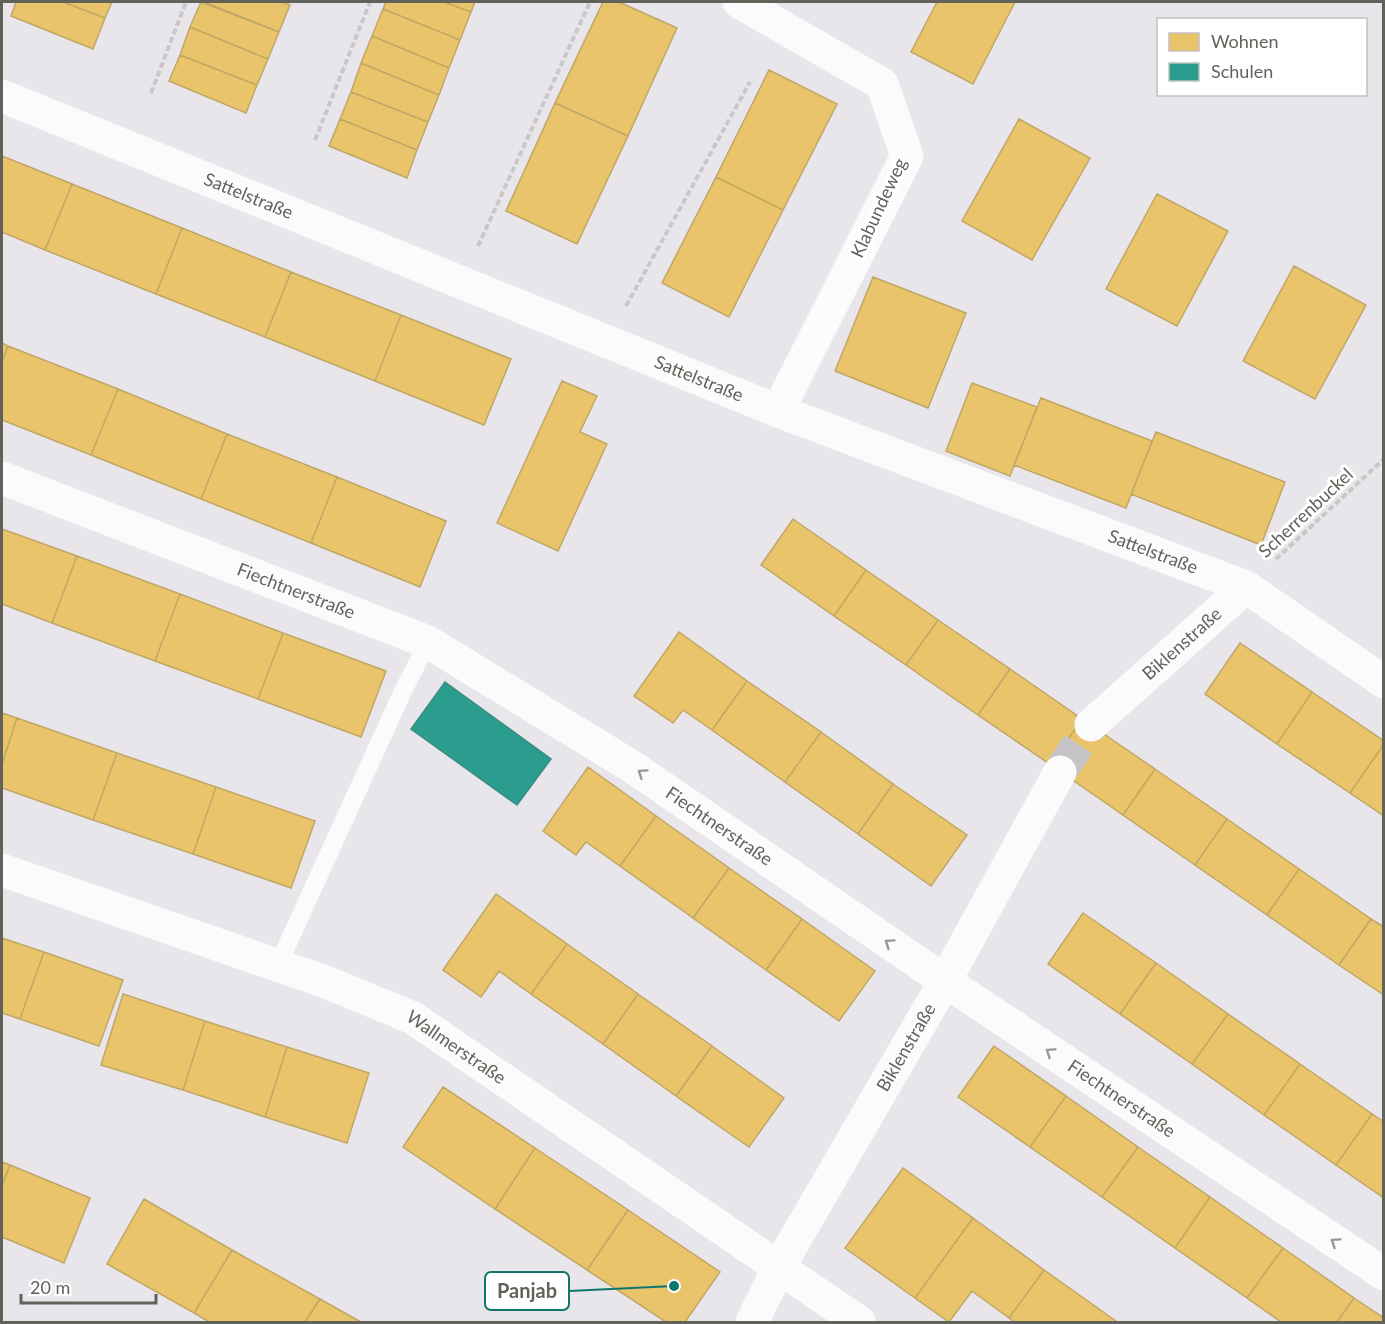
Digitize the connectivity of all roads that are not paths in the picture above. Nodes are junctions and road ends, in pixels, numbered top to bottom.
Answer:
1 (739, 2) edge
2 (2, 96) edge
3 (778, 411) junction
4 (2, 478) edge
5 (1246, 587) junction
6 (428, 642) junction
7 (1383, 682) edge
8 (1091, 725) tunnel mouth
9 (1060, 772) tunnel mouth
10 (2, 870) edge
11 (278, 965) junction
12 (945, 981) junction
13 (779, 1268) junction
14 (1383, 1274) edge
15 (752, 1323) edge
16 (860, 1323) edge

1 - 3 street, Klabundeweg
2 - 3 street, Sattelstraße
3 - 5 street, Sattelstraße
4 - 6 street, Fiechtnerstraße
5 - 7 street, Sattelstraße
5 - 8 street, Biklenstraße
6 - 11 lane
12 -> 6 street, Fiechtnerstraße
9 - 12 street, Biklenstraße
10 - 11 street, Wallmerstraße
11 - 13 street, Wallmerstraße
12 - 13 street, Biklenstraße
14 -> 12 street, Fiechtnerstraße
13 - 15 street, Biklenstraße
13 - 16 street, Wallmerstraße

